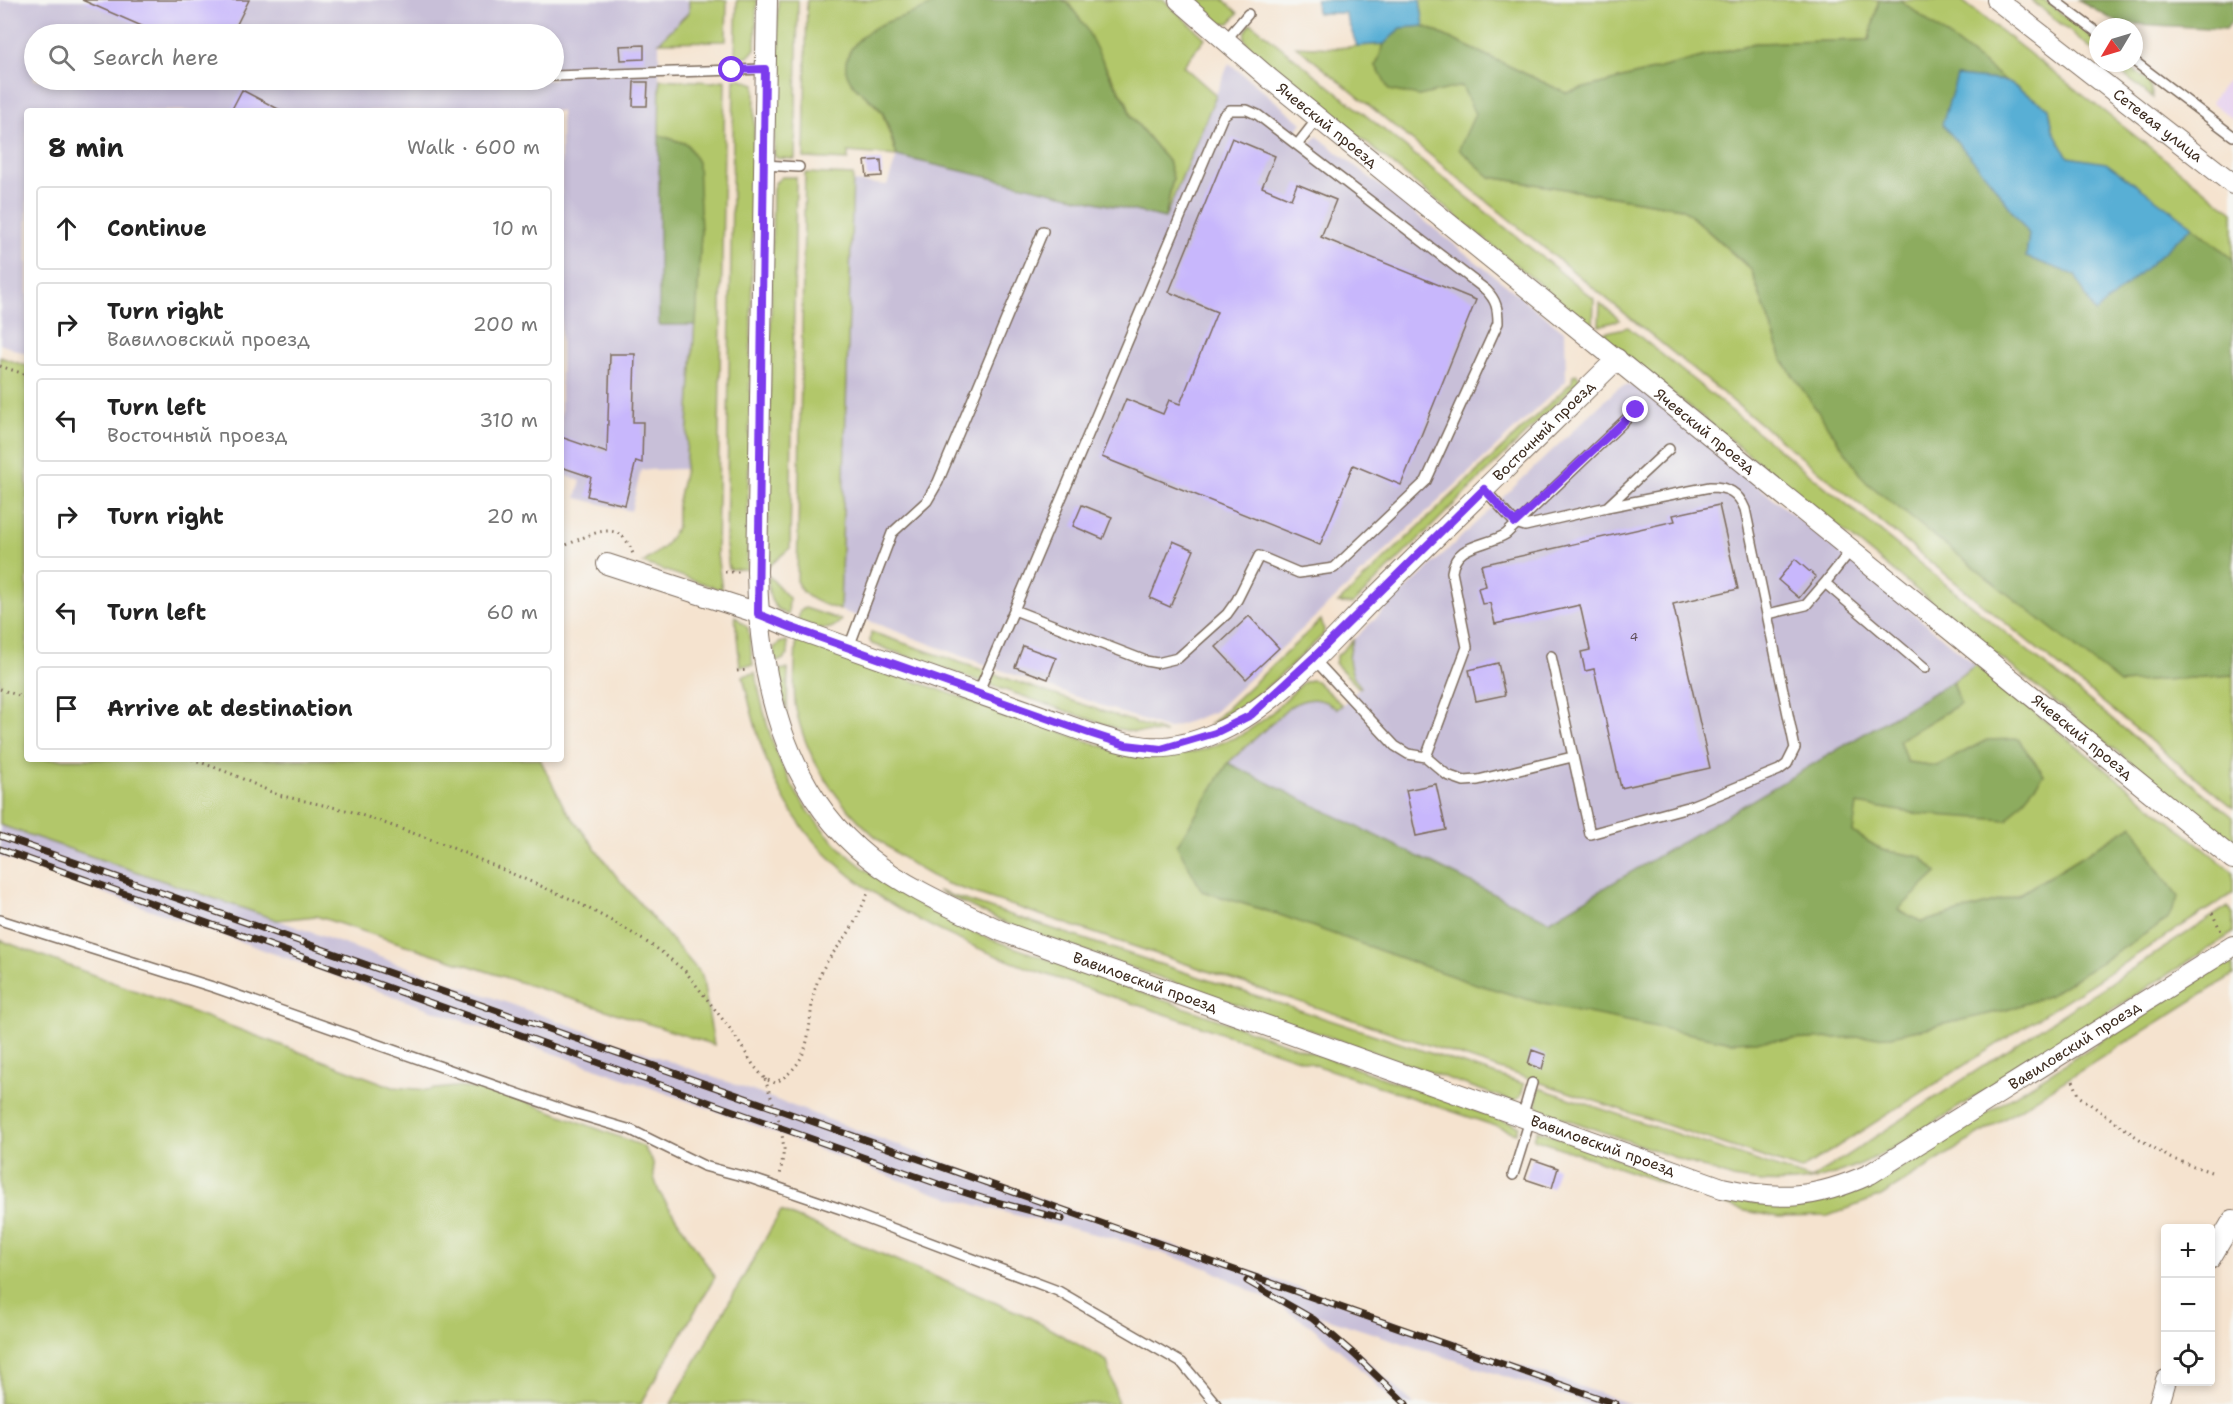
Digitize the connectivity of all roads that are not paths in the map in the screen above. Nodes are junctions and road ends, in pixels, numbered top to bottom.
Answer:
1 (767, 0) edge
2 (1179, 0) edge
3 (1997, 0) edge
4 (2054, 0) edge
5 (1248, 14) dead end
6 (2089, 26) edge
7 (1225, 41) junction
8 (2143, 68) edge
9 (765, 69) junction
10 (564, 76) edge
11 (1318, 118) junction
12 (2233, 136) edge
13 (1297, 145) junction
14 (764, 165) junction
15 (799, 167) dead end
16 (2233, 184) edge
17 (1043, 231) dead end
18 (1617, 359) junction
19 (1636, 410) dead end
20 (1669, 449) dead end
21 (1484, 489) junction
22 (1607, 507) junction
23 (1515, 523) junction
24 (1851, 550) junction
25 (607, 564) dead end
26 (1825, 583) junction
27 (1014, 610) junction
28 (758, 614) junction
29 (1768, 614) junction
30 (849, 647) junction
31 (1551, 656) dead end
32 (1313, 658) junction
33 (1925, 668) dead end
34 (978, 693) junction
35 (1425, 757) junction
36 (1572, 757) junction
37 (2233, 859) edge
38 (0, 920) edge
39 (2233, 946) edge
40 (1532, 1083) dead end
41 (1526, 1118) junction
42 (1513, 1175) dead end
43 (2233, 1220) edge
44 (2215, 1252) edge
45 (2164, 1386) edge
46 (1216, 1404) edge
47 (2159, 1404) edge

1 - 9 street, Вавиловский проезд
2 - 7 street, Ячевский проезд
3 - 16 street, Сетевая улица
4 - 6 lane
5 - 7 lane
7 - 11 street, Ячевский проезд
8 - 12 lane
9 - 10 lane
9 - 14 street, Вавиловский проезд
11 - 13 lane
11 - 18 street, Ячевский проезд
13 - 27 lane
13 - 27 lane
14 - 15 lane
14 - 28 street, Вавиловский проезд
17 - 30 lane
18 - 21 street, Восточный проезд
18 - 24 street, Ячевский проезд
19 - 23 lane
20 - 22 lane
21 - 23 lane
21 - 32 street, Восточный проезд
22 - 23 lane
22 - 29 lane
23 - 35 lane
24 - 26 lane
24 - 37 street, Ячевский проезд
25 - 28 street, Восточный проезд
26 - 29 lane
26 - 33 lane
27 - 34 lane
28 - 30 street, Восточный проезд
28 - 41 street, Вавиловский проезд
29 - 36 lane
30 - 34 street, Восточный проезд
31 - 36 lane
32 - 34 street, Восточный проезд
32 - 35 lane
35 - 36 lane
38 - 46 lane
39 - 41 street, Вавиловский проезд
40 - 41 lane
41 - 42 lane
43 - 44 street
45 - 47 street

